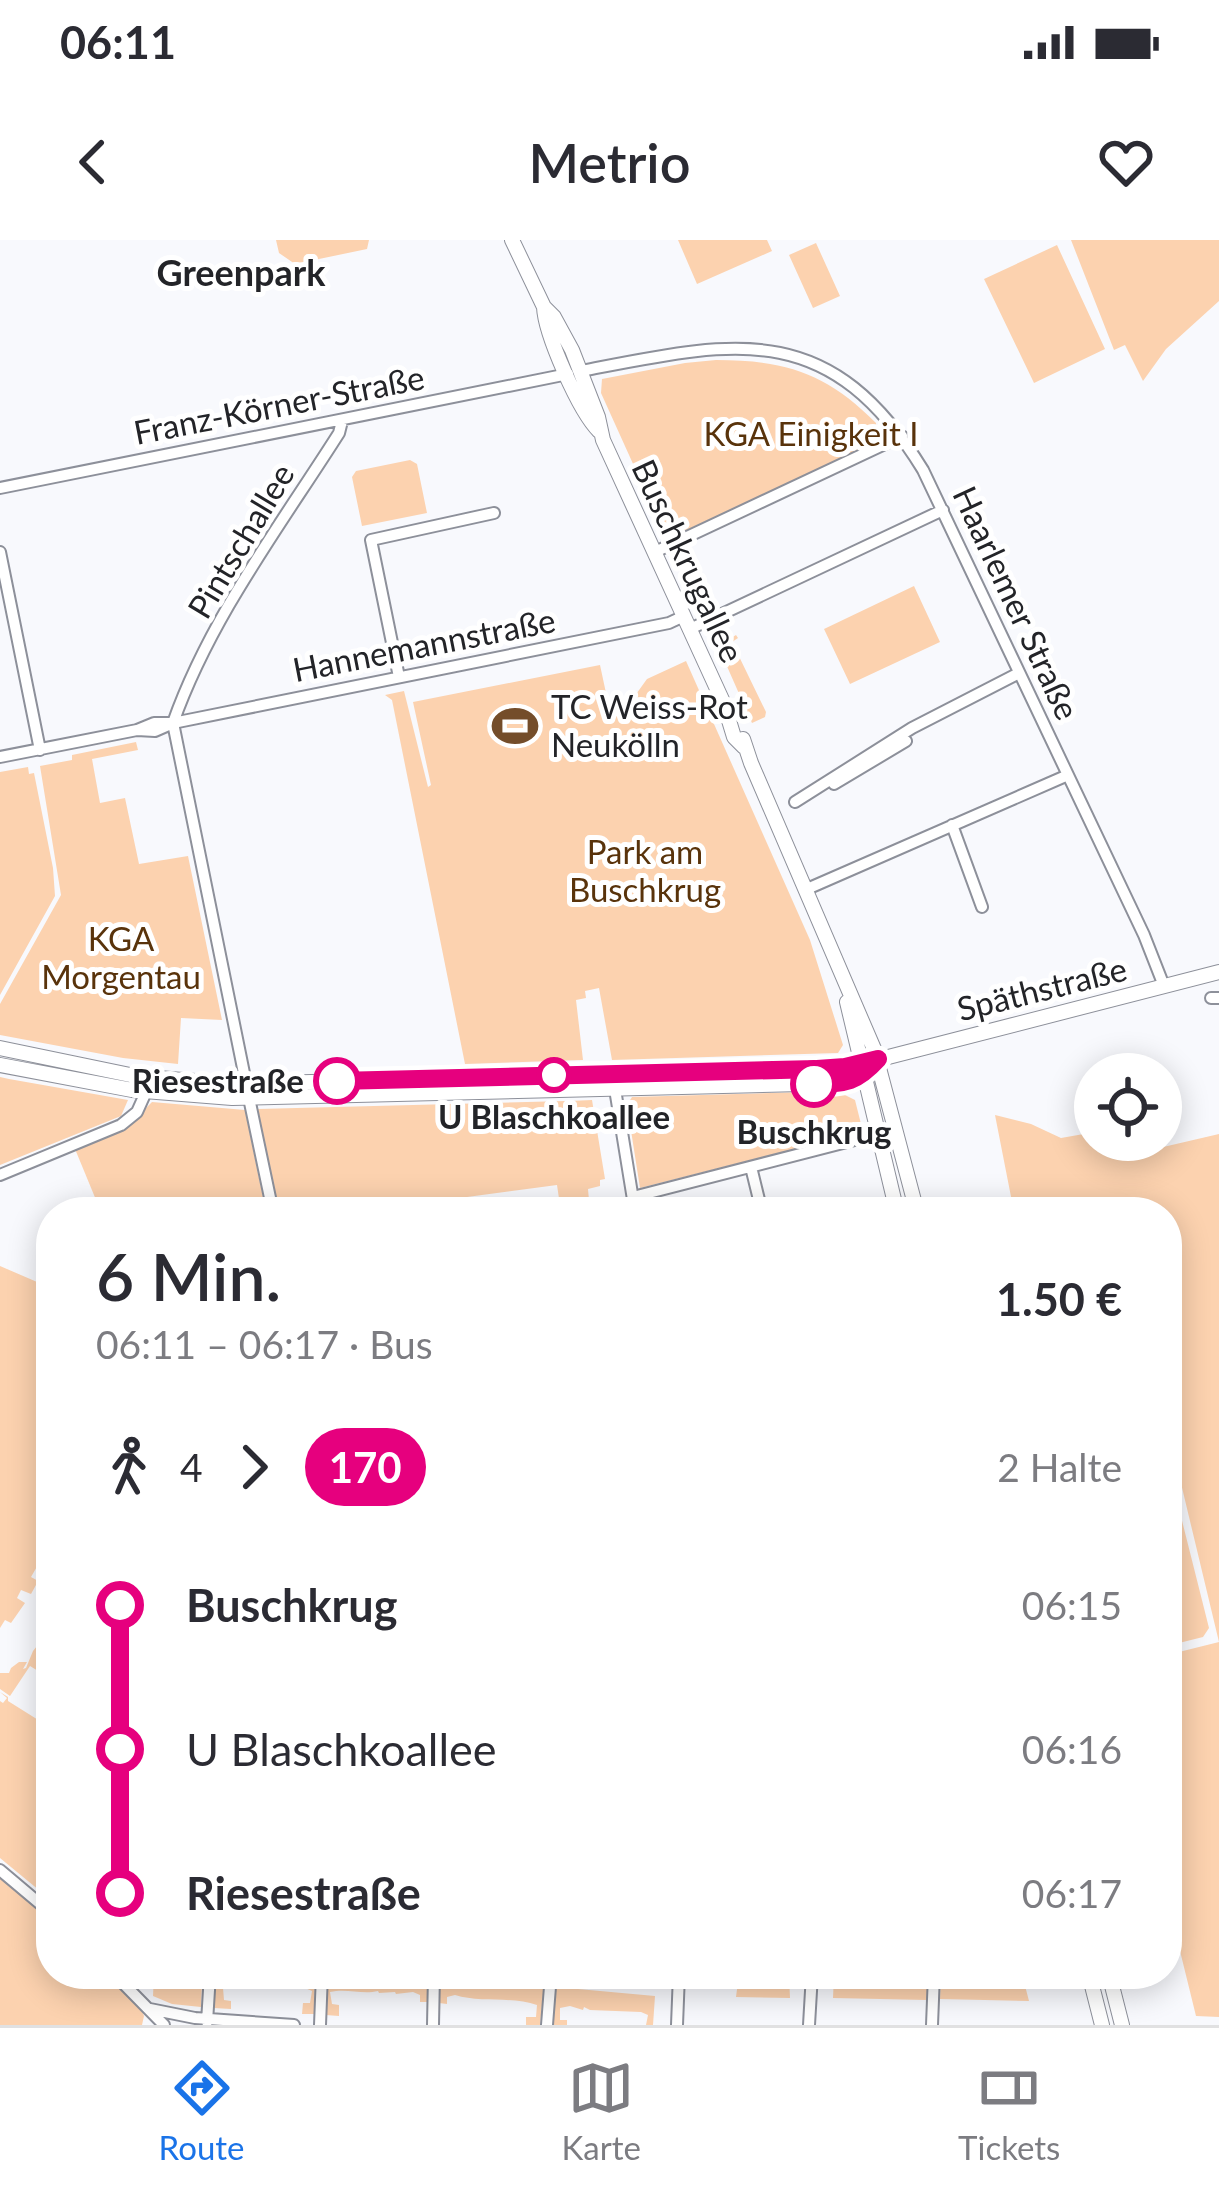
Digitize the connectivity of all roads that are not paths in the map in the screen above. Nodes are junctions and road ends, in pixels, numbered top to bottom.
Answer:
1 (512, 240) edge
2 (574, 373) junction
3 (341, 421) junction
4 (902, 436) junction
5 (0, 488) edge
6 (943, 511) junction
7 (494, 513) dead end
8 (0, 552) edge
9 (655, 552) junction
10 (687, 623) junction
11 (1018, 674) junction
12 (399, 677) junction
13 (187, 690) junction
14 (207, 715) junction
15 (173, 723) junction
16 (40, 750) junction
17 (0, 758) edge
18 (1068, 775) junction
19 (773, 813) junction
20 (952, 825) junction
21 (806, 890) junction
22 (982, 907) dead end
23 (1219, 972) edge
24 (841, 973) junction
25 (1164, 986) junction
26 (0, 1048) edge
27 (878, 1059) junction
28 (0, 1066) edge
29 (862, 1070) junction
30 (614, 1081) junction
31 (247, 1091) junction
32 (146, 1092) junction
33 (878, 1134) junction
34 (751, 1167) junction
35 (0, 1175) edge
36 (270, 1197) edge
37 (633, 1197) joint
38 (758, 1197) edge
39 (894, 1197) edge
40 (913, 1197) edge
41 (0, 1870) edge
42 (36, 1900) edge
43 (129, 1989) edge
44 (209, 1989) edge
45 (321, 1989) edge
46 (434, 1989) edge
47 (550, 1989) edge
48 (678, 1989) edge
49 (811, 1989) edge
50 (933, 1989) edge
51 (1093, 1989) edge
52 (1113, 1989) edge
53 (150, 2009) junction
54 (207, 2022) edge
55 (147, 2025) edge
56 (164, 2025) edge
57 (294, 2025) edge
58 (320, 2025) edge
59 (433, 2025) edge
60 (547, 2025) edge
61 (677, 2025) edge
62 (809, 2025) edge
63 (932, 2025) edge
64 (1102, 2025) edge
65 (1122, 2025) edge

1 - 2 main road, Buschkrugallee
2 - 3 street, Franz-Körner-Straße
2 - 4 street, Haarlemer Straße
2 - 9 main road, Buschkrugallee
3 - 5 street, Franz-Körner-Straße
3 - 13 street, Pintschallee
4 - 6 street, Haarlemer Straße
4 - 9 street
6 - 10 street, Hannemannstraße
6 - 11 street, Haarlemer Straße
7 - 12 street
8 - 16 street
9 - 10 main road, Buschkrugallee
10 - 12 street, Hannemannstraße
10 - 19 main road, Buschkrugallee
11 - 18 street, Haarlemer Straße
11 - 19 street
12 - 14 street, Hannemannstraße
13 - 14 street
13 - 15 street, Pintschallee
14 - 15 street, Hannemannstraße
15 - 16 street, Hannemannstraße
15 - 31 street
16 - 17 street, Hannemannstraße
18 - 20 street
18 - 25 street, Haarlemer Straße
19 - 21 main road, Buschkrugallee
20 - 21 street
20 - 22 street
21 - 24 main road, Buschkrugallee
23 - 25 main road, Späthstraße
24 - 27 main road, Buschkrugallee
24 - 29 main road, Buschkrugallee
25 - 27 main road, Späthstraße
26 - 31 main road
27 - 29 main road, Späthstraße
27 - 40 main road, Buschkrugallee
28 - 32 main road
29 - 30 main road, Späthstraße
29 - 33 main road, Buschkrugallee
30 - 31 main road, Späthstraße
30 - 37 street
31 - 32 main road
31 - 36 street
32 - 35 street
33 - 34 street
33 - 39 main road, Buschkrugallee
34 - 37 street
34 - 38 street
41 - 42 street
43 - 53 street
44 - 54 street
45 - 58 street
46 - 59 street
47 - 60 street
48 - 61 street
49 - 62 street
50 - 63 street
51 - 64 main road
52 - 65 main road
53 - 54 street
53 - 55 street
53 - 56 street
54 - 57 street

